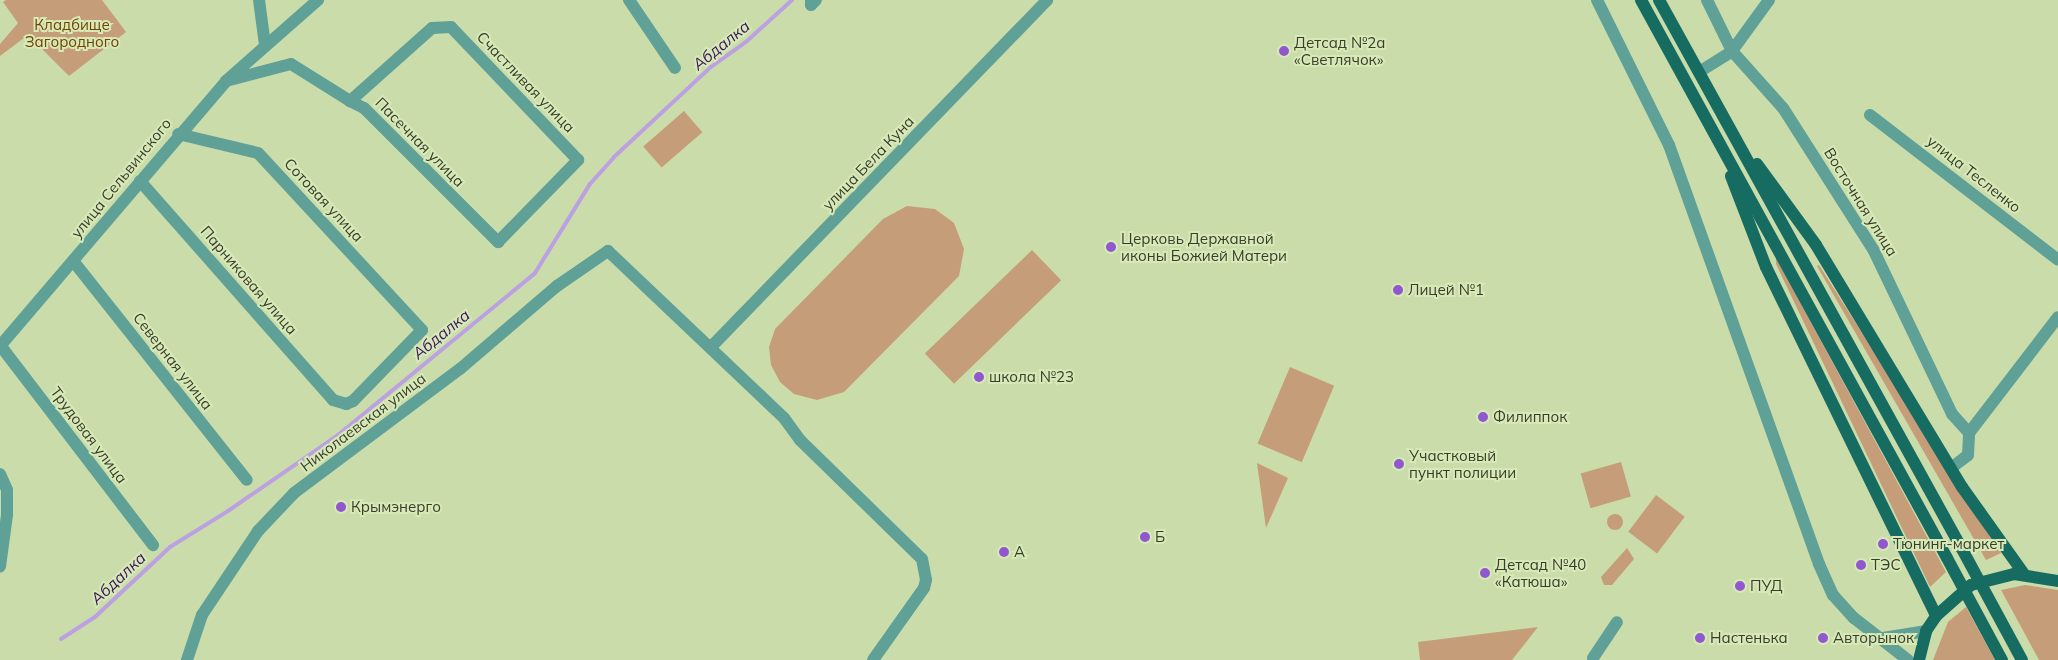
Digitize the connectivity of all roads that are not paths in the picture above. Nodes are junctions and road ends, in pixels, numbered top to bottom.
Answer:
1 (259, 0) edge
2 (318, 0) edge
3 (629, 0) edge
4 (811, 0) edge
5 (816, 0) edge
6 (1047, 0) edge
7 (1597, 0) edge
8 (1641, 0) edge
9 (1660, 0) edge
10 (1707, 0) edge
11 (1769, 0) edge
12 (270, 42) junction
13 (1732, 51) junction
14 (675, 68) dead end
15 (1699, 72) junction
16 (226, 81) junction
17 (350, 101) junction
18 (1870, 115) dead end
19 (1710, 123) junction
20 (178, 134) junction
21 (1735, 136) junction
22 (140, 181) junction
23 (498, 242) joint
24 (2058, 260) edge
25 (74, 262) junction
26 (2058, 317) edge
27 (0, 345) edge
28 (711, 347) junction
29 (333, 400) joint
30 (1969, 433) junction
31 (1951, 468) junction
32 (0, 474) edge
33 (247, 480) dead end
34 (153, 545) dead end
35 (1, 561) edge
36 (2024, 574) junction
37 (2056, 579) edge
38 (1936, 616) junction
39 (1617, 622) dead end
40 (1926, 631) junction
41 (1883, 638) junction
42 (1593, 658) dead end
43 (187, 660) edge
44 (873, 660) edge
45 (1908, 660) edge
46 (1919, 660) edge
47 (2002, 660) edge
48 (2022, 660) edge

1 - 12 street
2 - 12 street, улица Сельвинского
3 - 14 street
4 - 5 street
6 - 28 street, улица Бела Куна
7 - 41 street
8 - 19 main road
9 - 15 main road
10 - 13 street, Восточная улица
11 - 13 street
12 - 16 street, улица Сельвинского
13 - 15 street
13 - 30 street, Восточная улица
15 - 21 main road
16 - 17 street, Пасечная улица
16 - 20 street, улица Сельвинского
17 - 23 street, Пасечная улица
17 - 23 street, Счастливая улица
18 - 24 street, улица Тесленко
19 - 38 main road
19 - 47 main road, bridge
20 - 22 street, улица Сельвинского
20 - 29 street, Сотовая улица
21 - 31 main road
21 - 48 main road, bridge
22 - 25 street, улица Сельвинского
22 - 29 street, Парниковая улица
25 - 27 street, улица Сельвинского
25 - 33 street, Северная улица
26 - 30 street
27 - 34 street, Трудовая улица
28 - 43 street, Николаевская улица
28 - 44 street
30 - 31 street
31 - 36 main road
32 - 35 street
36 - 37 main road
36 - 38 main road
38 - 40 main road
39 - 42 street
40 - 41 street
40 - 46 main road
41 - 45 street

